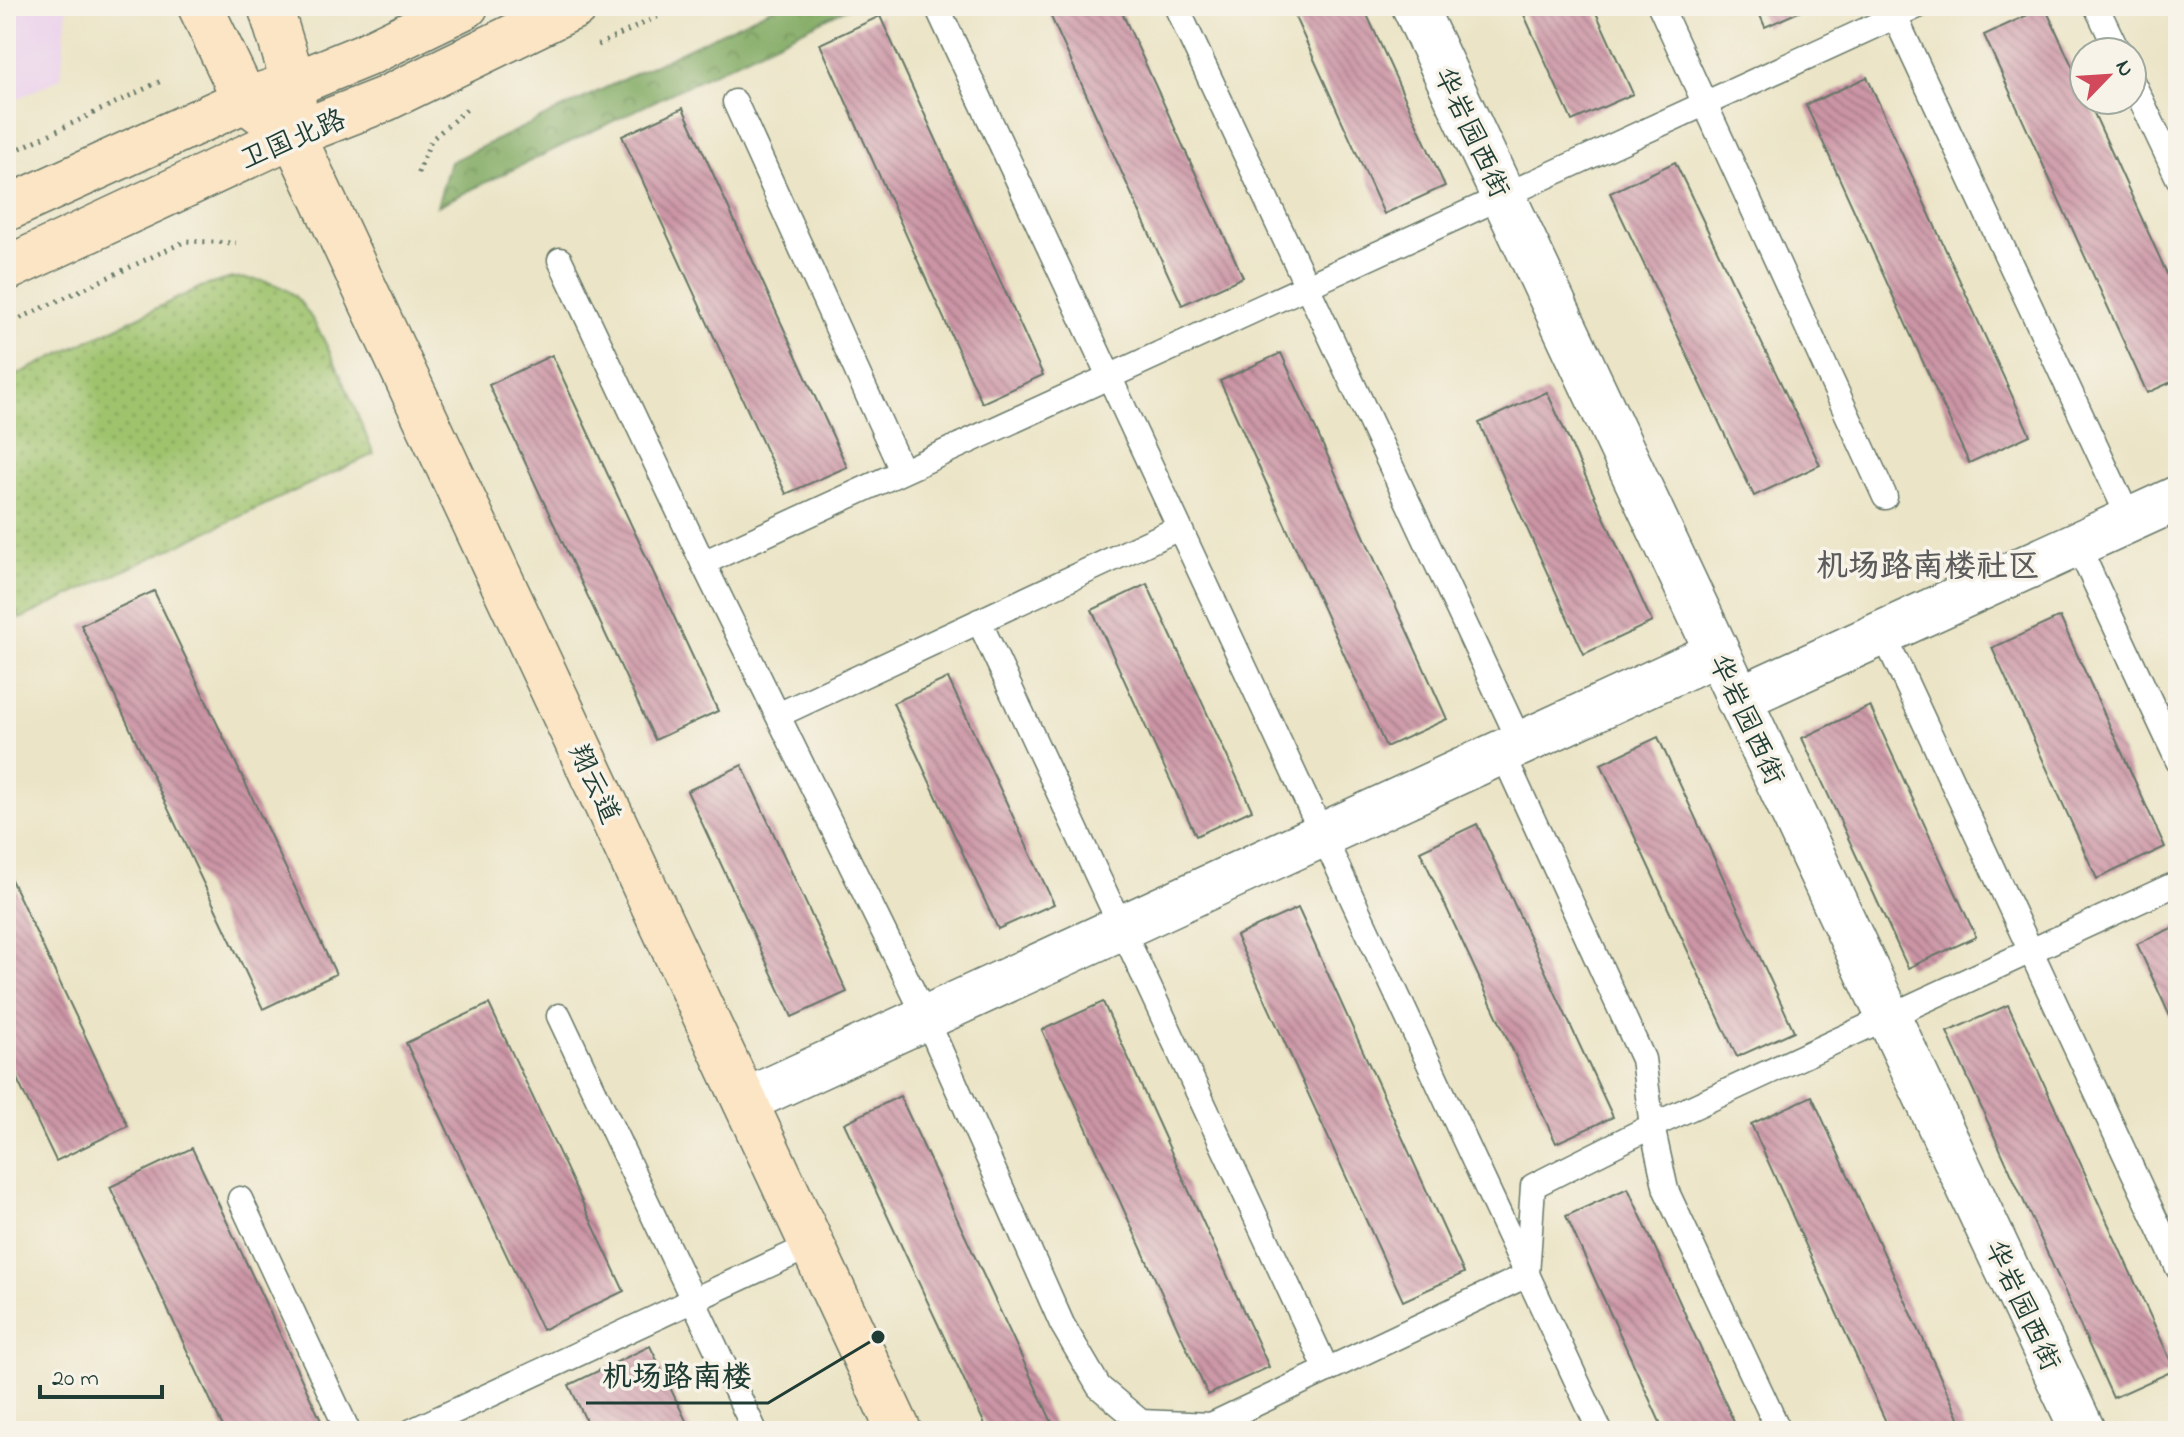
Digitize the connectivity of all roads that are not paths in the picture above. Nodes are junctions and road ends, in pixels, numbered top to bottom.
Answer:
1 (200, 6) edge
2 (270, 6) edge
3 (466, 6) edge
4 (576, 6) edge
5 (1176, 6) edge
6 (1414, 6) edge
7 (1660, 6) edge
8 (1890, 6) edge
9 (1918, 6) edge
10 (2096, 6) edge
11 (940, 13) dead end
12 (2110, 36) edge
13 (294, 84) junction
14 (245, 100) junction
15 (735, 102) dead end
16 (1706, 104) junction
17 (2148, 115) edge
18 (293, 135) junction
19 (2178, 178) edge
20 (1503, 196) junction
21 (6, 209) edge
22 (560, 260) dead end
23 (6, 269) edge
24 (1306, 287) junction
25 (1109, 377) junction
26 (902, 471) junction
27 (1885, 497) dead end
28 (2178, 498) edge
29 (2130, 520) junction
30 (1179, 528) junction
31 (2077, 544) junction
32 (703, 563) junction
33 (979, 621) junction
34 (1883, 633) junction
35 (1717, 653) junction
36 (1738, 699) junction
37 (778, 715) junction
38 (1511, 748) junction
39 (2178, 761) edge
40 (1323, 835) junction
41 (2178, 883) edge
42 (1122, 928) junction
43 (2031, 951) junction
44 (559, 1016) dead end
45 (1888, 1017) junction
46 (926, 1018) junction
47 (745, 1101) junction
48 (1652, 1126) junction
49 (240, 1199) dead end
50 (812, 1245) junction
51 (2178, 1268) edge
52 (1527, 1275) junction
53 (693, 1300) junction
54 (1327, 1370) junction
55 (348, 1431) edge
56 (412, 1431) edge
57 (755, 1431) edge
58 (899, 1431) edge
59 (1600, 1431) edge
60 (1779, 1431) edge
61 (2083, 1431) edge

1 - 14 main road, 翔云道
2 - 13 main road, 翔云道
3 - 13 main road, 卫国北路
4 - 18 main road, 卫国北路
5 - 24 lane
6 - 20 street, 华岩园西街
7 - 16 lane
8 - 29 lane
9 - 16 lane
10 - 12 lane
11 - 25 lane
13 - 14 main road, 卫国北路
13 - 18 main road, 翔云道
14 - 18 main road, 翔云道
14 - 21 main road, 卫国北路
15 - 26 lane
16 - 20 lane
16 - 27 lane
17 - 19 lane
18 - 23 main road, 卫国北路
18 - 47 main road, 翔云道
20 - 24 lane
20 - 35 street, 华岩园西街
22 - 32 lane
24 - 25 lane
24 - 38 lane
25 - 26 lane
25 - 30 lane
26 - 32 lane
28 - 29 street
29 - 31 street
30 - 33 lane
30 - 40 lane
31 - 34 street
31 - 39 lane
32 - 37 lane
33 - 37 lane
33 - 42 lane
34 - 36 street
34 - 43 lane
35 - 36 street, 华岩园西街
35 - 38 street
36 - 45 street, 华岩园西街
37 - 46 lane
38 - 40 street
38 - 48 lane
40 - 42 street
40 - 52 lane
41 - 43 lane
42 - 46 street
42 - 54 lane
43 - 45 lane
43 - 51 lane
44 - 53 lane
45 - 48 lane
45 - 61 street, 华岩园西街
46 - 47 street
46 - 54 lane
47 - 50 main road, 翔云道
48 - 52 lane
48 - 60 lane
49 - 55 lane
50 - 53 lane
50 - 58 main road, 翔云道
52 - 54 lane
52 - 59 lane
53 - 56 lane
53 - 57 lane

